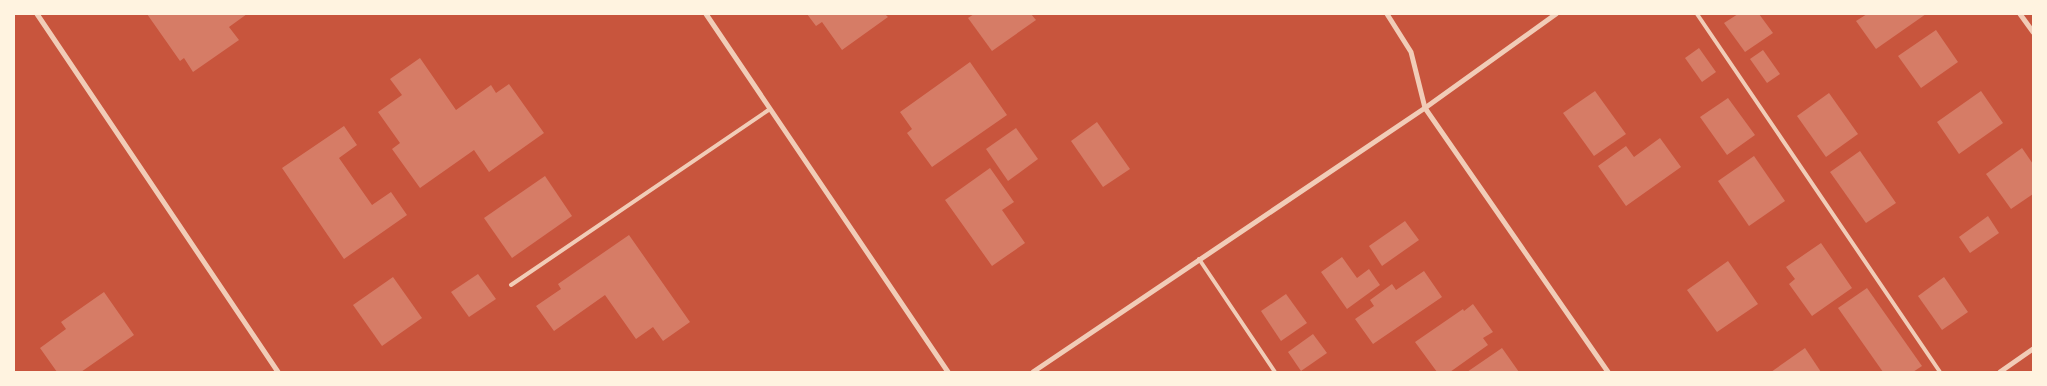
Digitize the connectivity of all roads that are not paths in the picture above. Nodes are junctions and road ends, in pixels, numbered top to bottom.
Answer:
1 (37, 14) edge
2 (706, 14) edge
3 (1388, 14) edge
4 (1556, 14) edge
5 (1697, 14) edge
6 (2020, 14) edge
7 (2033, 32) edge
8 (1425, 108) junction
9 (770, 109) junction
10 (1200, 260) junction
11 (511, 285) dead end
12 (2033, 349) edge
13 (278, 372) edge
14 (948, 372) edge
15 (1033, 372) edge
16 (1275, 372) edge
17 (1608, 372) edge
18 (1940, 372) edge
19 (2000, 372) edge

1 - 13 street
2 - 9 street
3 - 8 street
4 - 8 street
5 - 18 lane
6 - 7 street
8 - 10 street
8 - 17 street
9 - 11 lane
9 - 14 street
10 - 15 street
10 - 16 lane
12 - 19 street

